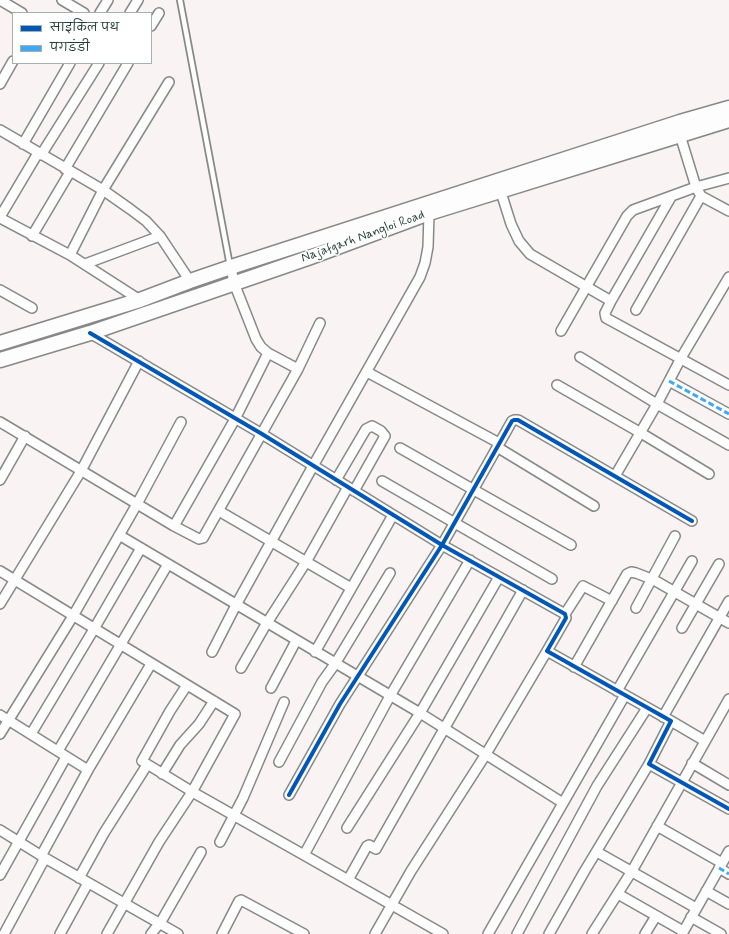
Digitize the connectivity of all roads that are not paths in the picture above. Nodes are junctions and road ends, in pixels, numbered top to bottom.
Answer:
1 (62, 0) edge
2 (108, 0) edge
3 (138, 0) edge
4 (180, 0) edge
5 (1, 2) edge
6 (20, 12) edge
7 (82, 12) edge
8 (101, 12) edge
9 (131, 12) edge
10 (159, 13) dead end
11 (152, 24) edge
12 (12, 63) edge
13 (69, 64) edge
14 (98, 64) edge
15 (127, 64) edge
16 (169, 82) dead end
17 (0, 84) edge
18 (729, 108) edge
19 (729, 120) edge
20 (3, 132) edge
21 (680, 135) junction
22 (0, 142) edge
23 (22, 144) junction
24 (40, 154) junction
25 (68, 170) junction
26 (729, 178) edge
27 (499, 186) junction
28 (696, 187) junction
29 (103, 190) junction
30 (701, 196) junction
31 (671, 197) junction
32 (729, 211) edge
33 (429, 213) junction
34 (0, 218) edge
35 (32, 236) junction
36 (160, 236) junction
37 (70, 255) junction
38 (85, 264) junction
39 (231, 267) junction
40 (729, 277) edge
41 (190, 281) junction
42 (234, 283) junction
43 (586, 287) junction
44 (0, 290) edge
45 (140, 300) junction
46 (611, 301) junction
47 (32, 308) dead end
48 (636, 310) dead end
49 (320, 323) dead end
50 (560, 331) dead end
51 (90, 333) junction
52 (0, 344) edge
53 (268, 353) junction
54 (580, 357) dead end
55 (681, 358) junction
56 (0, 360) edge
57 (139, 360) junction
58 (298, 370) junction
59 (367, 372) junction
60 (669, 381) junction
61 (557, 385) dead end
62 (729, 385) edge
63 (657, 404) junction
64 (729, 414) edge
65 (235, 419) junction
66 (0, 422) edge
67 (181, 422) dead end
68 (640, 433) junction
69 (262, 434) junction
70 (25, 436) junction
71 (729, 445) edge
72 (498, 446) junction
73 (400, 448) dead end
74 (313, 466) junction
75 (81, 471) junction
76 (709, 474) dead end
77 (615, 476) junction
78 (0, 480) edge
79 (336, 480) junction
80 (382, 482) dead end
81 (351, 489) junction
82 (473, 490) junction
83 (137, 504) junction
84 (594, 506) dead end
85 (219, 511) junction
86 (393, 514) junction
87 (692, 521) dead end
88 (455, 522) junction
89 (174, 526) junction
90 (119, 535) junction
91 (676, 536) dead end
92 (272, 541) junction
93 (442, 545) junction
94 (572, 545) dead end
95 (141, 548) junction
96 (470, 560) junction
97 (692, 561) dead end
98 (306, 562) junction
99 (168, 564) junction
100 (720, 564) dead end
101 (0, 571) edge
102 (390, 573) dead end
103 (499, 577) junction
104 (552, 579) dead end
105 (14, 580) junction
106 (652, 580) junction
107 (351, 588) junction
108 (524, 590) junction
109 (674, 592) junction
110 (612, 601) junction
111 (729, 601) edge
112 (0, 604) edge
113 (236, 605) junction
114 (697, 605) junction
115 (636, 608) dead end
116 (565, 614) junction
117 (73, 616) junction
118 (720, 618) junction
119 (268, 623) junction
120 (729, 623) edge
121 (682, 628) dead end
122 (94, 629) junction
123 (296, 640) junction
124 (120, 645) junction
125 (547, 651) junction
126 (212, 652) dead end
127 (315, 652) junction
128 (151, 664) junction
129 (335, 664) junction
130 (574, 666) junction
131 (241, 668) dead end
132 (358, 677) junction
133 (187, 685) junction
134 (271, 688) dead end
135 (621, 693) junction
136 (390, 696) junction
137 (729, 699) edge
138 (214, 702) junction
139 (284, 702) dead end
140 (647, 708) junction
141 (420, 714) junction
142 (0, 715) edge
143 (667, 719) junction
144 (9, 720) junction
145 (445, 729) junction
146 (0, 734) edge
147 (31, 734) junction
148 (705, 741) junction
149 (58, 751) junction
150 (486, 754) junction
151 (66, 756) junction
152 (279, 762) dead end
153 (649, 764) junction
154 (692, 764) junction
155 (147, 765) junction
156 (88, 770) junction
157 (162, 774) junction
158 (681, 782) junction
159 (729, 785) edge
160 (192, 792) junction
161 (289, 795) dead end
162 (563, 804) junction
163 (729, 809) edge
164 (234, 816) junction
165 (657, 826) junction
166 (347, 828) dead end
167 (0, 830) edge
168 (18, 842) junction
169 (220, 842) dead end
170 (729, 851) edge
171 (201, 852) dead end
172 (597, 852) junction
173 (304, 855) junction
174 (43, 857) junction
175 (720, 866) junction
176 (632, 871) junction
177 (729, 874) edge
178 (0, 875) edge
179 (79, 878) junction
180 (348, 880) junction
181 (88, 883) junction
182 (706, 891) junction
183 (618, 894) junction
184 (124, 904) junction
185 (729, 904) edge
186 (391, 905) junction
187 (694, 912) junction
188 (656, 916) junction
189 (159, 924) junction
190 (437, 932) edge
191 (683, 933) edge
192 (4, 934) edge
193 (60, 934) edge
194 (107, 934) edge
195 (151, 934) edge
196 (178, 934) edge
197 (222, 934) edge
198 (304, 934) edge
199 (375, 934) edge
200 (488, 934) edge
201 (517, 934) edge
202 (549, 934) edge
203 (592, 934) edge
204 (645, 934) edge
205 (721, 934) edge

1 - 7 street
2 - 8 street
3 - 9 street
4 - 39 lane
5 - 6 street
10 - 11 street
12 - 17 street
13 - 23 street
14 - 24 street
15 - 25 street
16 - 29 street
18 - 27 main road, Najafgarh Nangloi Road
19 - 21 main road, Najafgarh Nangloi Road
20 - 22 street
20 - 23 street
21 - 27 main road, Najafgarh Nangloi Road
21 - 28 street
23 - 24 street
24 - 25 street
24 - 34 street
25 - 29 street
25 - 35 street
26 - 28 street
27 - 33 main road, Najafgarh Nangloi Road
27 - 39 main road, Najafgarh Nangloi Road
27 - 43 street
28 - 30 street
28 - 31 street
29 - 36 street
29 - 37 street
30 - 32 street
30 - 48 street
31 - 43 street
31 - 46 street
33 - 42 main road, Najafgarh Nangloi Road
33 - 59 street
34 - 35 street
35 - 37 street
36 - 38 street
36 - 41 street
37 - 38 street
38 - 45 street
39 - 41 main road, Najafgarh Nangloi Road
39 - 42 street
40 - 55 street
41 - 45 main road, Najafgarh Nangloi Road
42 - 51 main road, Najafgarh Nangloi Road
42 - 53 street
43 - 46 street
43 - 50 street
44 - 47 street
45 - 52 main road, Najafgarh Nangloi Road
46 - 55 street
49 - 58 street
51 - 56 main road, Najafgarh Nangloi Road
51 - 57 street
53 - 58 street
53 - 65 street
54 - 63 street
55 - 60 street
55 - 62 street
57 - 65 street
57 - 75 street
58 - 69 street
59 - 72 street
59 - 74 street
60 - 63 street
60 - 64 street
61 - 68 street
63 - 68 street
63 - 71 street
65 - 69 street
65 - 89 street
66 - 70 street
67 - 83 street
68 - 76 street
68 - 77 street
69 - 74 street
69 - 85 street
70 - 75 street
70 - 78 street
72 - 77 street
72 - 82 street
72 - 84 street
73 - 82 street
74 - 79 street
74 - 92 street
75 - 83 street
75 - 105 street
77 - 87 street
79 - 81 street
79 - 81 street
80 - 88 street
81 - 86 street
81 - 98 street
82 - 88 street
82 - 94 street
83 - 89 street
83 - 90 street
85 - 89 street
85 - 92 street
86 - 93 street
86 - 107 street
88 - 93 street
88 - 104 street
90 - 95 street
90 - 117 street
91 - 106 street
92 - 98 street
92 - 113 street
93 - 96 street
93 - 132 street
95 - 99 street
95 - 122 street
96 - 103 street
96 - 136 street
97 - 109 street
98 - 107 street
98 - 119 street
99 - 113 street
99 - 124 street
100 - 114 street
101 - 105 street
102 - 129 street
103 - 108 street
103 - 141 street
105 - 112 street
105 - 117 street
106 - 109 street
106 - 110 street
106 - 115 street
107 - 127 street
108 - 116 street
108 - 145 street
109 - 114 street
109 - 135 street
110 - 116 street
110 - 130 street
111 - 118 street
113 - 119 street
113 - 126 street
114 - 118 street
114 - 121 street
116 - 125 street
117 - 122 street
117 - 144 street
118 - 120 street
118 - 143 street
119 - 123 street
119 - 131 street
122 - 124 street
122 - 147 street
123 - 127 street
123 - 134 street
124 - 128 street
124 - 149 street
125 - 130 street
125 - 150 street
127 - 129 street
128 - 133 street
128 - 156 street
129 - 132 street
129 - 152 street
130 - 135 street
132 - 136 street
132 - 161 street
133 - 138 street
133 - 155 street
135 - 140 street
135 - 162 street
136 - 141 street
136 - 173 street
137 - 148 street
138 - 157 street
138 - 160 street
139 - 164 street
140 - 143 street
140 - 201 street
141 - 145 street
141 - 166 street
142 - 144 street
143 - 148 street
143 - 153 street
144 - 146 street
144 - 147 street
145 - 150 street
145 - 180 street
147 - 149 street
148 - 154 street
149 - 151 street
150 - 162 street
150 - 186 street
151 - 156 street
151 - 168 street
153 - 158 street
153 - 172 street
154 - 158 street
154 - 159 street
155 - 157 street
155 - 179 street
156 - 174 street
157 - 160 street
158 - 163 street
158 - 165 street
160 - 164 street
160 - 184 street
162 - 200 street
164 - 169 street
164 - 173 street
165 - 175 street
165 - 176 street
167 - 168 street
168 - 174 street
168 - 178 street
170 - 175 street
171 - 189 street
172 - 176 street
172 - 202 street
173 - 180 street
174 - 179 street
174 - 192 street
175 - 177 street
175 - 182 street
176 - 183 street
176 - 187 street
179 - 181 street
180 - 186 street
181 - 184 street
181 - 193 street
182 - 185 street
182 - 187 street
183 - 188 street
183 - 203 street
184 - 189 street
184 - 194 street
186 - 190 street
186 - 199 street
187 - 191 street
187 - 205 street
188 - 191 street
188 - 204 street
189 - 195 street
189 - 196 street
197 - 198 street

